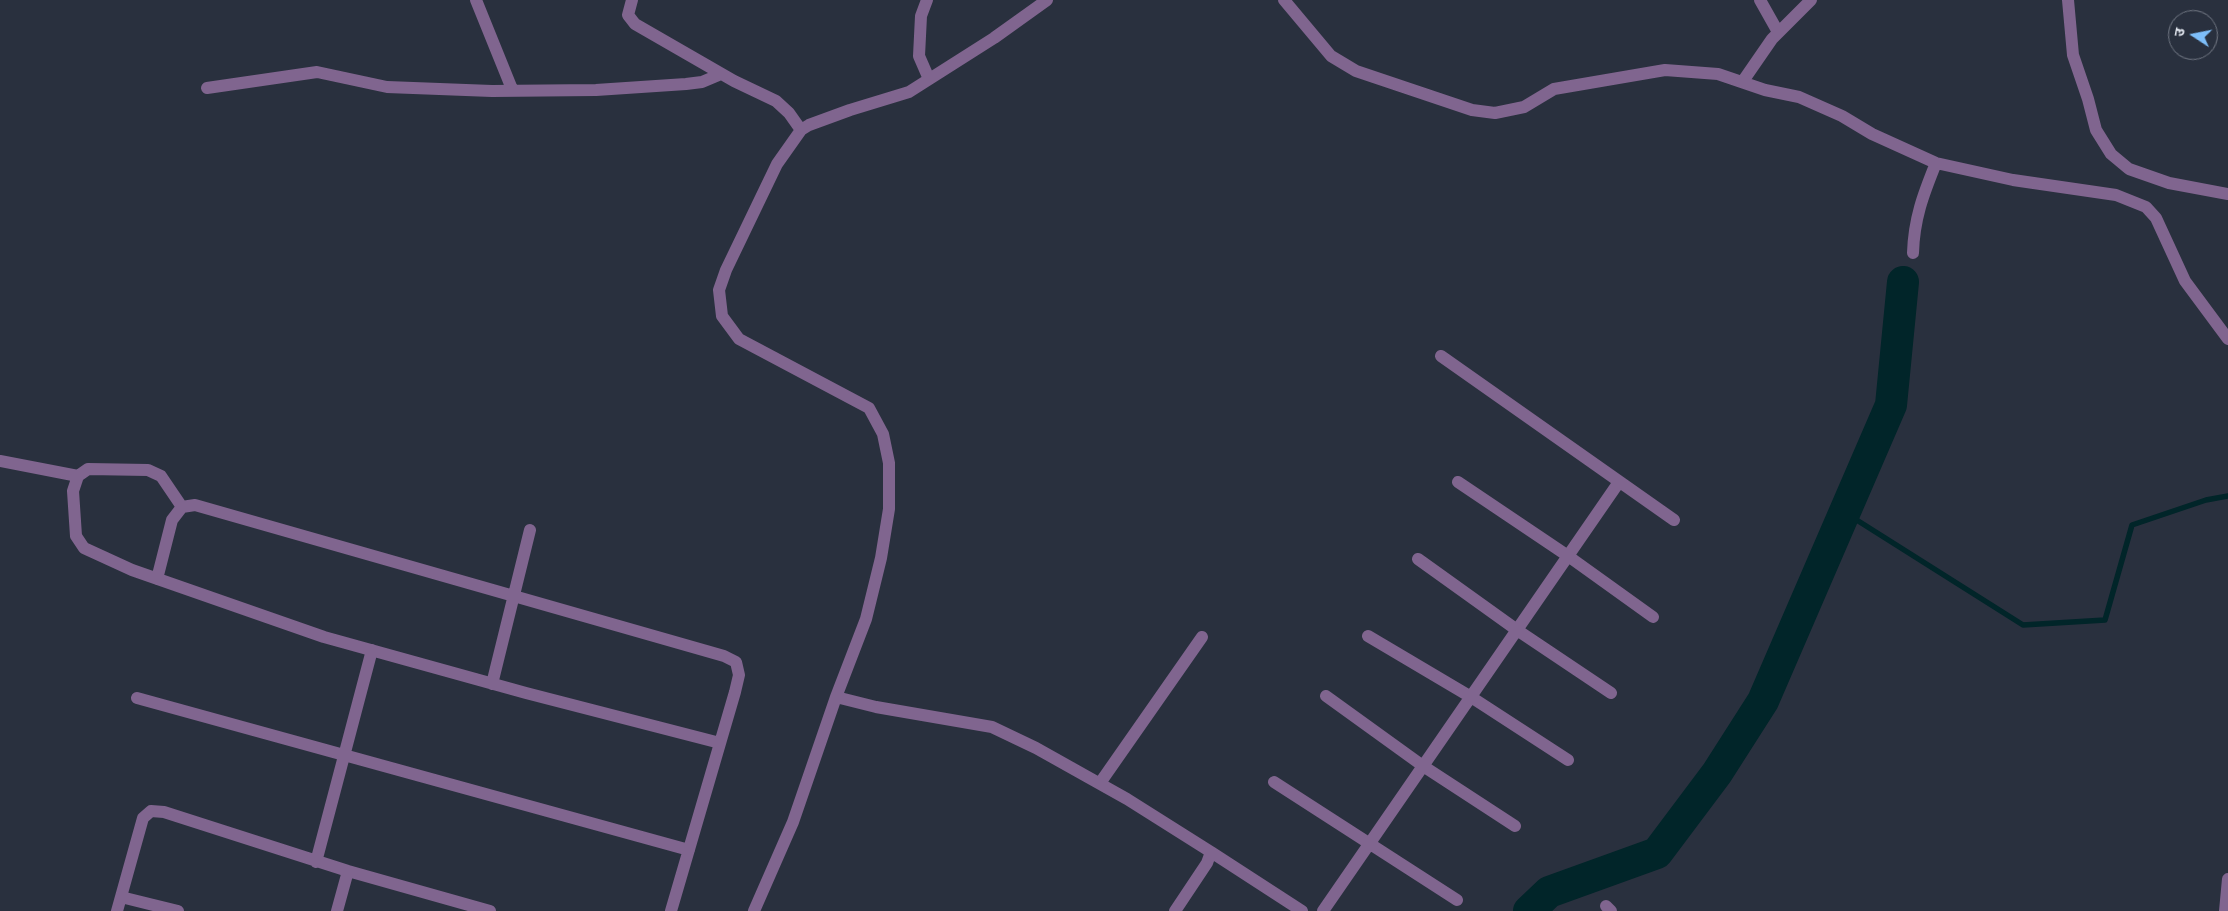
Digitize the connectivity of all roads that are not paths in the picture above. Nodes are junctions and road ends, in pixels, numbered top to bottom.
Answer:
1 (476, 0) edge
2 (632, 0) edge
3 (927, 0) edge
4 (1047, 0) edge
5 (1284, 0) edge
6 (1760, 0) edge
7 (1811, 0) edge
8 (2068, 0) edge
9 (1778, 32) junction
10 (721, 74) junction
11 (929, 79) junction
12 (1743, 82) junction
13 (207, 88) dead end
14 (512, 89) junction
15 (801, 130) junction
16 (1936, 163) junction
17 (2228, 194) edge
18 (1913, 253) dead end
19 (2228, 339) edge
20 (1441, 356) dead end
21 (0, 461) edge
22 (78, 476) junction
23 (1458, 482) dead end
24 (1619, 482) junction
25 (182, 507) junction
26 (1674, 520) dead end
27 (530, 530) dead end
28 (1568, 556) junction
29 (1418, 559) dead end
30 (157, 579) junction
31 (514, 594) junction
32 (1652, 617) dead end
33 (1517, 630) junction
34 (1368, 636) dead end
35 (1202, 637) dead end
36 (372, 650) junction
37 (492, 684) junction
38 (1610, 694) dead end
39 (1326, 696) dead end
40 (836, 697) junction
41 (1471, 697) junction
42 (137, 698) dead end
43 (720, 743) junction
44 (345, 755) junction
45 (1568, 760) dead end
46 (1423, 766) junction
47 (1274, 782) dead end
48 (1100, 783) junction
49 (1515, 826) dead end
50 (1370, 844) junction
51 (689, 850) junction
52 (1211, 852) junction
53 (316, 862) junction
54 (348, 871) junction
55 (2228, 879) edge
56 (121, 897) junction
57 (1457, 900) dead end
58 (482, 910) edge
59 (117, 911) edge
60 (178, 911) edge
61 (337, 911) edge
62 (671, 911) edge
63 (754, 911) edge
64 (1175, 911) edge
65 (1302, 911) edge
66 (1323, 911) edge
67 (2225, 911) edge

1 - 14 street
2 - 10 street
3 - 11 street
4 - 11 street
5 - 12 street
6 - 9 street
7 - 9 street
8 - 17 street
9 - 12 street
10 - 14 street
10 - 15 street
11 - 15 street
12 - 16 street
13 - 14 street
15 - 40 street
16 - 18 street
16 - 19 street
20 - 24 street
21 - 22 street
22 - 25 street
22 - 30 street
23 - 28 street
24 - 26 street
24 - 28 street
25 - 30 street
25 - 31 street
27 - 31 street
28 - 32 street
28 - 33 street
29 - 33 street
30 - 36 street
31 - 37 street
31 - 43 street
33 - 38 street
33 - 41 street
34 - 41 street
35 - 48 street
36 - 37 street
36 - 44 street
37 - 43 street
39 - 46 street
40 - 48 street
40 - 63 street
41 - 45 street
41 - 46 street
42 - 44 street
43 - 51 street
44 - 51 street
44 - 53 street
46 - 49 street
46 - 50 street
47 - 50 street
48 - 52 street
50 - 57 street
50 - 66 street
51 - 62 street
52 - 64 street
52 - 65 street
53 - 54 street
53 - 56 street
54 - 58 street
54 - 61 street
55 - 67 street
56 - 59 street
56 - 60 street

